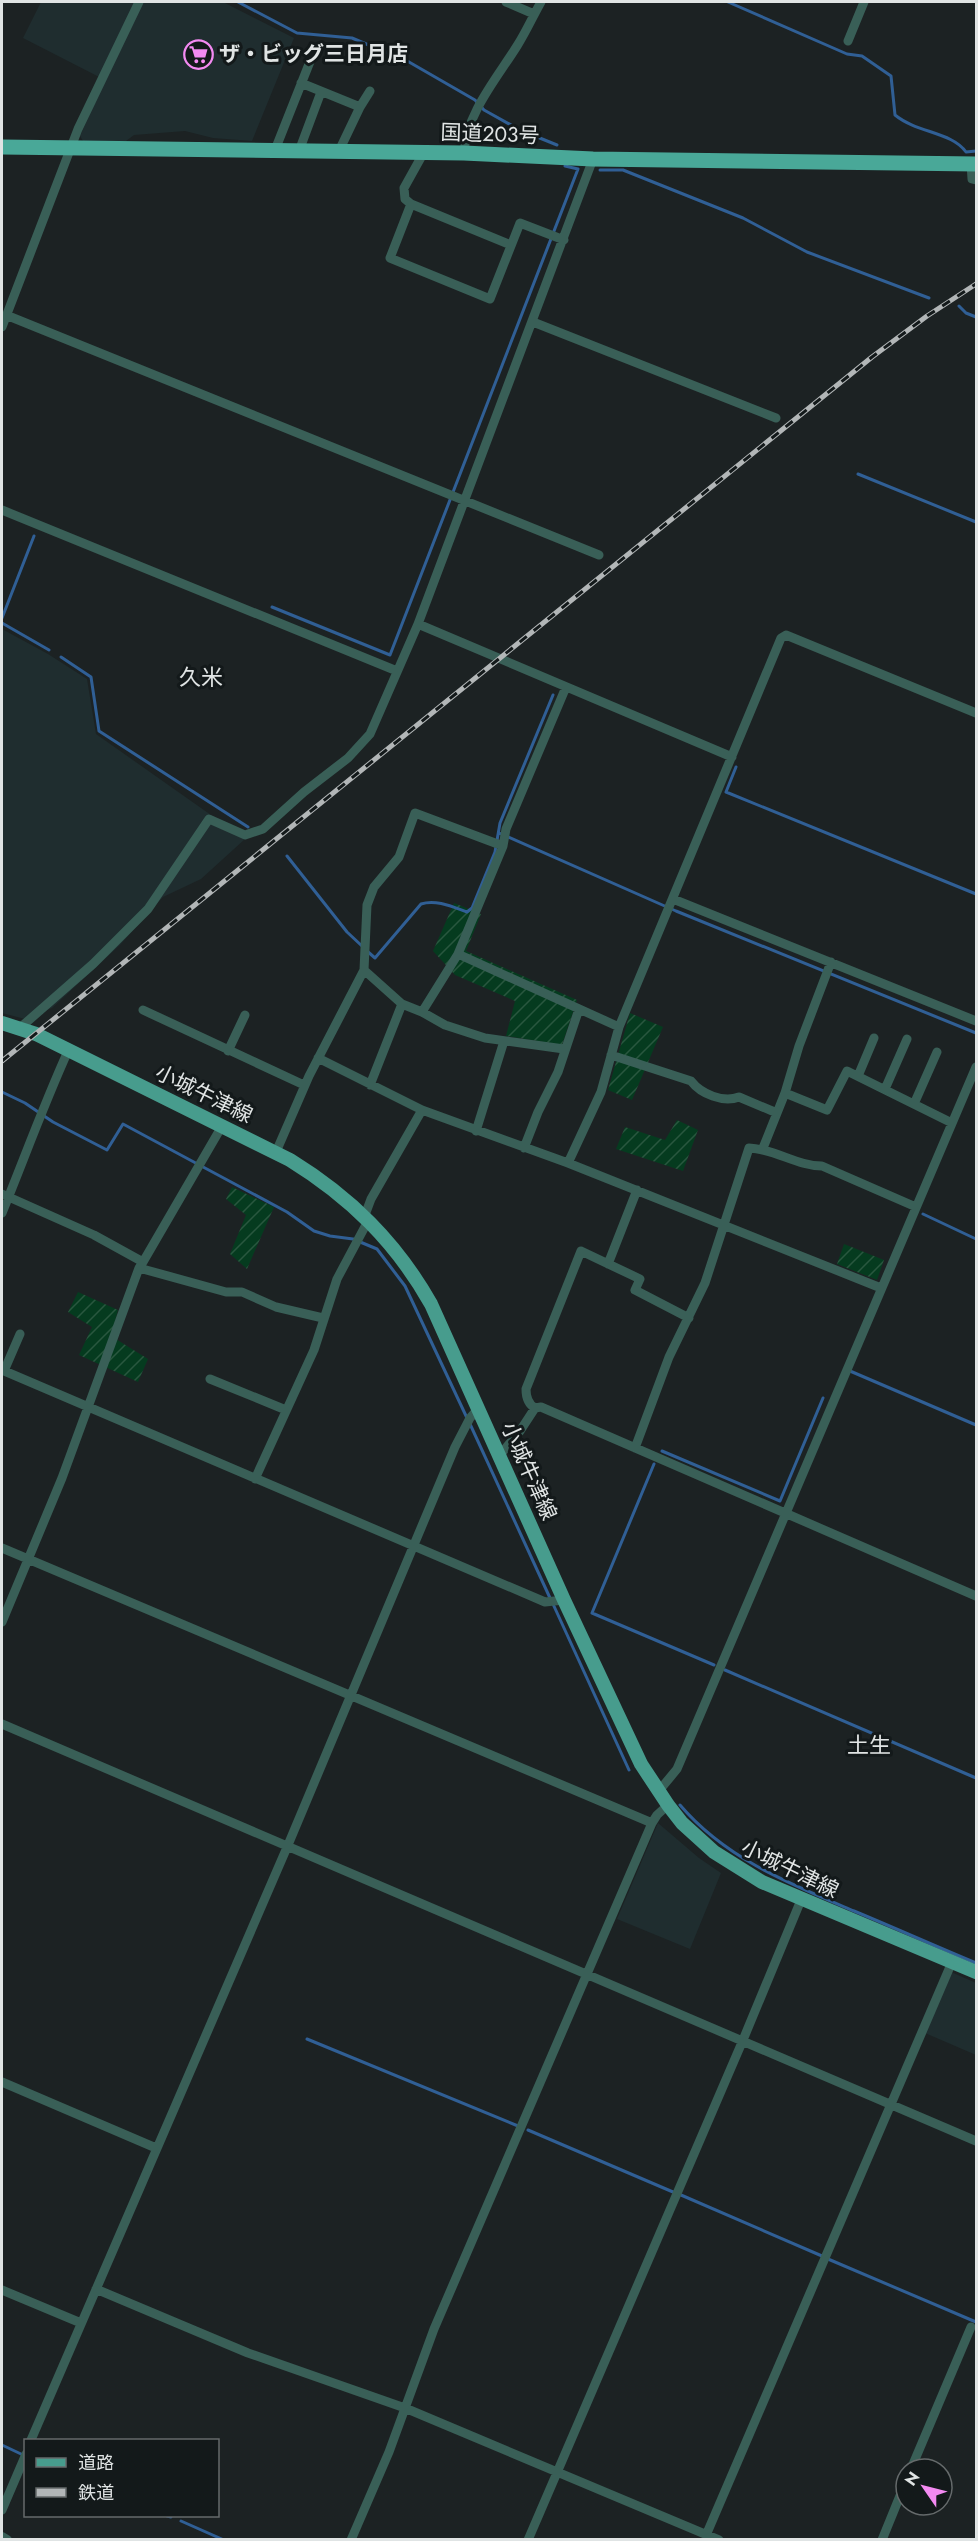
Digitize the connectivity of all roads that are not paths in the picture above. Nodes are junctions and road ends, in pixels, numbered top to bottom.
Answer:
1 (140, 2) edge
2 (506, 2) edge
3 (541, 2) edge
4 (864, 2) edge
5 (534, 14) junction
6 (848, 41) dead end
7 (313, 54) dead end
8 (301, 83) junction
9 (370, 91) dead end
10 (321, 92) junction
11 (360, 107) junction
12 (2, 147) edge
13 (71, 147) junction
14 (275, 150) junction
15 (299, 151) junction
16 (339, 151) junction
17 (424, 152) junction
18 (464, 153) junction
19 (593, 159) junction
20 (974, 164) edge
21 (976, 180) edge
22 (411, 204) junction
23 (564, 240) junction
24 (511, 245) junction
25 (6, 315) junction
26 (533, 322) junction
27 (2, 327) edge
28 (776, 418) dead end
29 (465, 501) junction
30 (2, 510) edge
31 (599, 555) dead end
32 (418, 624) junction
33 (397, 671) junction
34 (566, 687) junction
35 (976, 713) edge
36 (732, 758) junction
37 (503, 846) junction
38 (673, 899) junction
39 (458, 954) junction
40 (831, 962) junction
41 (364, 970) junction
42 (402, 1004) junction
43 (579, 1009) junction
44 (142, 1010) dead end
45 (422, 1012) junction
46 (245, 1015) dead end
47 (976, 1021) edge
48 (2, 1023) edge
49 (21, 1027) junction
50 (618, 1027) junction
51 (874, 1038) dead end
52 (907, 1039) dead end
53 (504, 1041) junction
54 (564, 1049) junction
55 (68, 1051) junction
56 (228, 1051) junction
57 (937, 1052) dead end
58 (611, 1054) junction
59 (318, 1058) junction
60 (976, 1067) edge
61 (858, 1076) junction
62 (304, 1085) junction
63 (370, 1085) junction
64 (885, 1089) junction
65 (785, 1093) junction
66 (914, 1104) junction
67 (422, 1110) junction
68 (777, 1113) junction
69 (952, 1123) junction
70 (222, 1126) junction
71 (476, 1131) junction
72 (524, 1148) junction
73 (762, 1148) junction
74 (276, 1152) junction
75 (568, 1163) junction
76 (637, 1190) junction
77 (5, 1196) edge
78 (916, 1206) junction
79 (2, 1213) edge
80 (367, 1217) junction
81 (725, 1225) junction
82 (608, 1264) junction
83 (141, 1265) junction
84 (881, 1288) junction
85 (323, 1318) junction
86 (689, 1318) junction
87 (20, 1334) dead end
88 (3, 1370) edge
89 (210, 1378) dead end
90 (88, 1408) junction
91 (535, 1408) junction
92 (286, 1410) junction
93 (471, 1418) junction
94 (635, 1448) junction
95 (499, 1456) junction
96 (255, 1479) junction
97 (785, 1512) junction
98 (414, 1546) junction
99 (2, 1548) edge
100 (28, 1559) junction
101 (976, 1596) edge
102 (557, 1601) junction
103 (2, 1622) edge
104 (351, 1695) junction
105 (2, 1724) edge
106 (658, 1792) junction
107 (668, 1805) junction
108 (652, 1823) junction
109 (288, 1845) junction
110 (801, 1900) junction
111 (952, 1962) junction
112 (976, 1972) edge
113 (588, 1973) junction
114 (743, 2040) junction
115 (2, 2082) edge
116 (892, 2104) junction
117 (976, 2140) edge
118 (156, 2148) junction
119 (96, 2289) junction
120 (2, 2290) edge
121 (81, 2323) junction
122 (974, 2327) edge
123 (405, 2408) junction
124 (31, 2439) edge
125 (916, 2457) edge
126 (24, 2459) edge
127 (557, 2470) junction
128 (2, 2510) edge
129 (894, 2510) edge
130 (2, 2537) edge
131 (705, 2537) edge
132 (7, 2540) edge
133 (351, 2540) edge
134 (528, 2540) edge
135 (719, 2540) edge
136 (882, 2540) edge

1 - 13 street
2 - 5 street
3 - 5 street
4 - 6 street
5 - 18 street
7 - 8 street
8 - 10 street
8 - 14 street
9 - 11 street
10 - 11 street
10 - 15 street
11 - 16 street
12 - 13 highway, 国道203号
13 - 14 highway, 国道203号
13 - 25 street
14 - 15 highway, 国道203号
15 - 16 highway, 国道203号
16 - 17 highway, 国道203号
17 - 18 highway, 国道203号
17 - 22 street
18 - 19 highway, 国道203号
19 - 20 highway, 国道203号
19 - 23 street
20 - 21 street
22 - 24 street
22 - 24 street
23 - 24 street
23 - 26 street
25 - 27 street
25 - 29 street
26 - 28 street
26 - 29 street
29 - 31 street
29 - 32 street
30 - 33 street
32 - 33 street
32 - 34 street
33 - 49 street
34 - 36 street
34 - 37 street
35 - 36 street
36 - 38 street
37 - 39 street
37 - 41 street
38 - 40 street
38 - 50 street
39 - 43 street
39 - 45 street
40 - 47 street
40 - 65 street
41 - 42 street
41 - 59 street
42 - 45 street
42 - 63 street
43 - 50 street
43 - 54 street
44 - 56 street
45 - 53 street
46 - 56 street
48 - 49 main road, 小城牛津線
49 - 55 main road, 小城牛津線
50 - 58 street
51 - 61 street
52 - 64 street
53 - 54 street
53 - 71 street
54 - 72 street
55 - 70 main road, 小城牛津線
55 - 77 street
56 - 62 street
57 - 66 street
58 - 68 street
58 - 75 street
59 - 62 street
59 - 63 street
60 - 69 street
61 - 64 street
61 - 65 street
62 - 74 street
63 - 67 street
64 - 66 street
65 - 68 street
66 - 69 street
67 - 71 street
67 - 80 street
68 - 73 street
69 - 78 street
70 - 74 main road, 小城牛津線
70 - 83 street
71 - 72 street
72 - 75 street
73 - 78 street
73 - 81 street
74 - 80 main road, 小城牛津線
75 - 76 street
76 - 81 street
76 - 82 street
77 - 79 street
77 - 83 street
78 - 84 street
80 - 85 street
80 - 93 main road, 小城牛津線
81 - 84 street
81 - 86 street
82 - 86 street
82 - 91 street
83 - 85 street
83 - 90 street
84 - 97 street
85 - 92 street
86 - 94 street
87 - 88 street
88 - 90 street
89 - 92 street
90 - 96 street
90 - 100 street
91 - 94 street
91 - 95 street
92 - 96 street
93 - 95 main road, 小城牛津線
93 - 98 street
94 - 97 street
95 - 102 main road, 小城牛津線
96 - 98 street
97 - 101 street
97 - 106 street
98 - 102 street
98 - 104 street
99 - 100 street
100 - 103 street
100 - 104 street
102 - 106 main road, 小城牛津線
104 - 108 street
104 - 109 street
105 - 109 street
106 - 107 main road, 小城牛津線
107 - 108 street
107 - 110 main road, 小城牛津線
108 - 113 street
109 - 113 street
109 - 118 street
110 - 111 main road, 小城牛津線
110 - 114 street
111 - 112 main road, 小城牛津線
111 - 116 street
113 - 114 street
113 - 123 street
114 - 116 street
114 - 127 street
115 - 118 street
116 - 117 street
116 - 131 street
118 - 119 street
119 - 121 street
119 - 123 street
120 - 121 street
121 - 124 street
122 - 125 street
123 - 127 street
123 - 133 street
126 - 128 street
127 - 131 street
127 - 134 street
129 - 136 street
130 - 132 street
131 - 135 street

